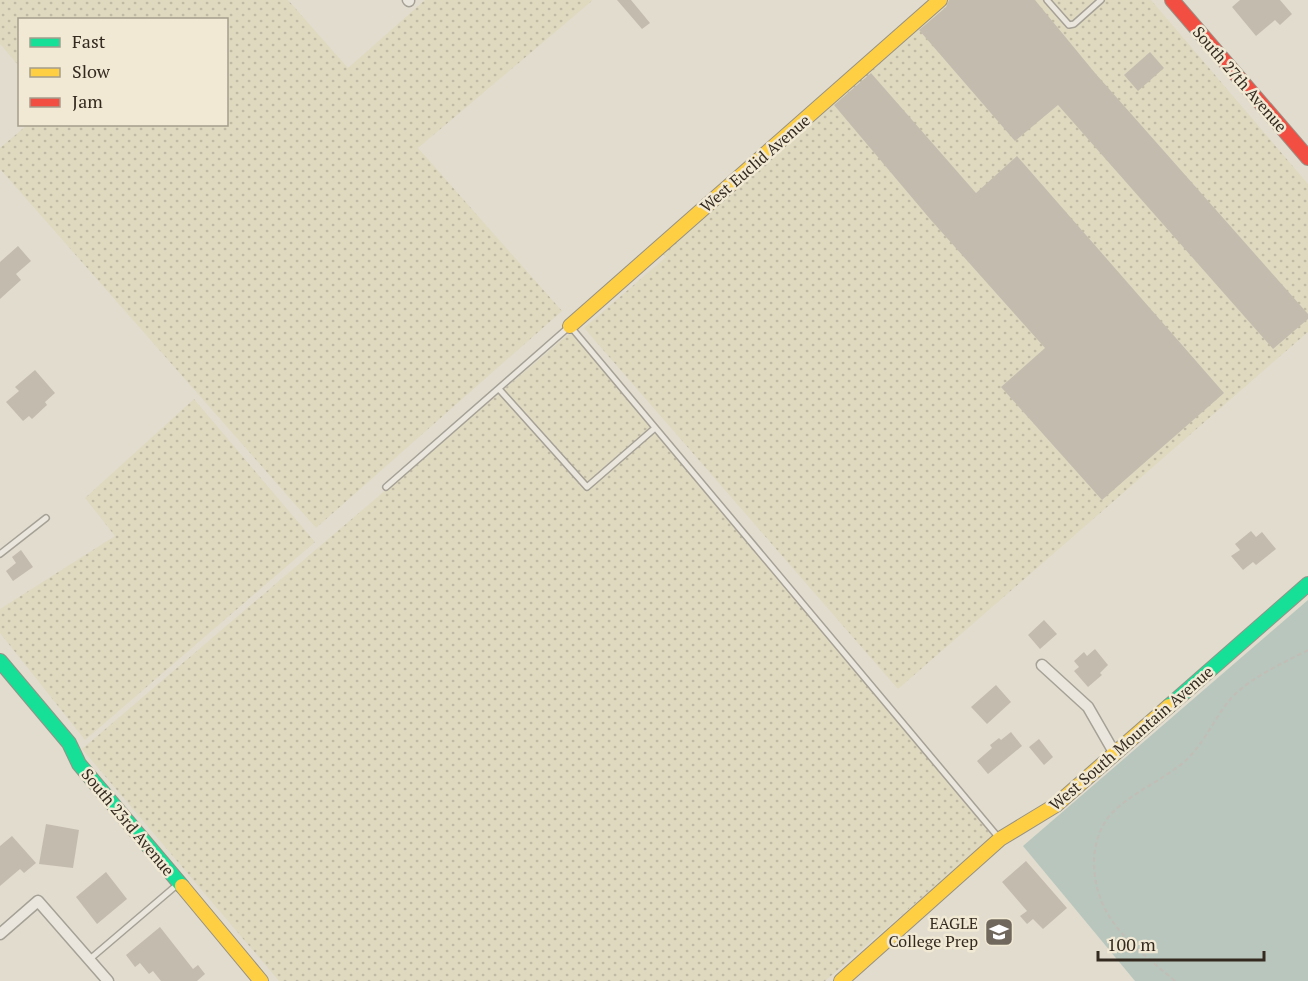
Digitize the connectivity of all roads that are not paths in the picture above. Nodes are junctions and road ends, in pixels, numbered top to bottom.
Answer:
1 (940, 0) edge
2 (1047, 0) edge
3 (1101, 0) edge
4 (1177, 2) edge
5 (1308, 158) edge
6 (570, 326) junction
7 (499, 389) junction
8 (655, 428) junction
9 (386, 488) dead end
10 (46, 518) dead end
11 (0, 554) edge
12 (1308, 584) edge
13 (0, 661) edge
14 (1042, 665) dead end
15 (1115, 753) junction
16 (1000, 839) junction
17 (179, 883) junction
18 (0, 934) edge
19 (90, 959) junction
20 (108, 981) edge
21 (261, 981) edge
22 (841, 981) edge

1 - 6 street, West Euclid Avenue
2 - 3 lane
4 - 5 street, South 27th Avenue
6 - 7 lane
6 - 8 lane
7 - 8 lane
7 - 9 lane
8 - 16 lane
10 - 11 lane
12 - 15 street, West South Mountain Avenue
13 - 17 street, South 23rd Avenue
14 - 15 street
15 - 16 street, West South Mountain Avenue
16 - 22 street, West South Mountain Avenue
17 - 19 lane
17 - 21 street, South 23rd Avenue
18 - 19 street
19 - 20 street

